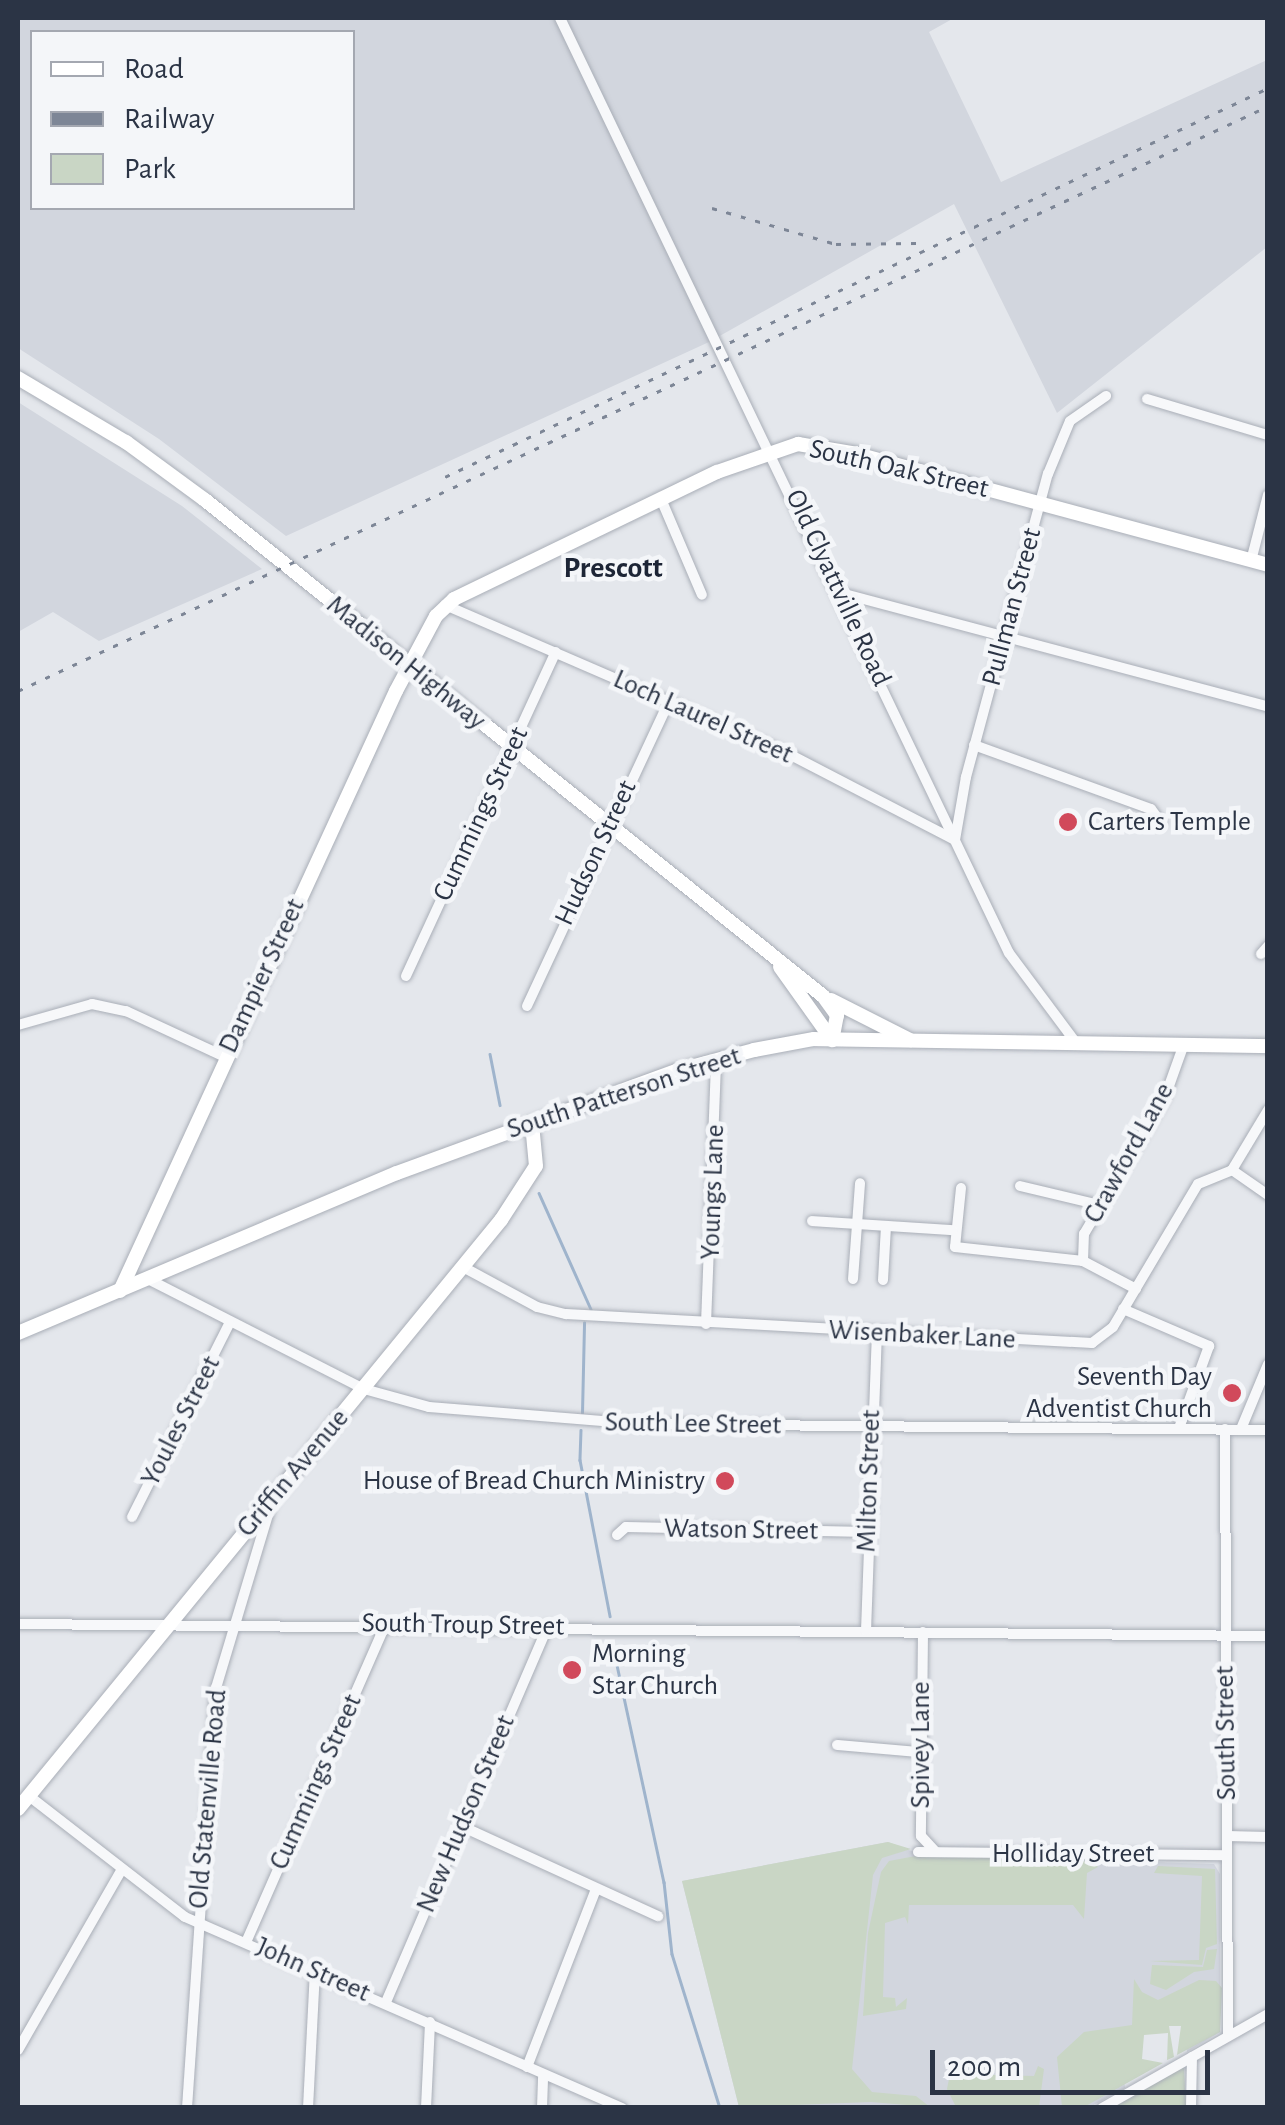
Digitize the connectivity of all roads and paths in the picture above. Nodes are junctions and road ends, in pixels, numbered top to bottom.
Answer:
1 (560, 18) edge
2 (18, 378) edge
3 (1106, 396) dead end
4 (1147, 400) dead end
5 (1268, 435) edge
6 (772, 451) junction
7 (1268, 495) edge
8 (661, 499) junction
9 (1039, 504) junction
10 (1250, 560) junction
11 (1268, 566) edge
12 (841, 593) junction
13 (702, 594) dead end
14 (445, 606) junction
15 (1003, 634) junction
16 (556, 652) junction
17 (411, 665) junction
18 (669, 701) junction
19 (1268, 707) edge
20 (974, 745) junction
21 (510, 749) junction
22 (1161, 824) dead end
23 (609, 828) junction
24 (956, 840) junction
25 (406, 976) dead end
26 (817, 1001) junction
27 (526, 1006) dead end
28 (18, 1025) edge
29 (832, 1040) junction
30 (796, 1042) junction
31 (916, 1042) junction
32 (1076, 1044) junction
33 (1184, 1044) junction
34 (1268, 1046) edge
35 (225, 1057) junction
36 (716, 1060) junction
37 (1268, 1110) edge
38 (532, 1124) junction
39 (1232, 1170) junction
40 (860, 1182) dead end
41 (1020, 1186) dead end
42 (961, 1188) dead end
43 (1268, 1195) edge
44 (1100, 1204) junction
45 (812, 1221) dead end
46 (855, 1224) junction
47 (886, 1226) junction
48 (952, 1230) junction
49 (1083, 1261) junction
50 (463, 1267) junction
51 (148, 1279) junction
52 (853, 1279) dead end
53 (883, 1280) dead end
54 (1136, 1289) junction
55 (120, 1290) junction
56 (1123, 1309) junction
57 (229, 1324) junction
58 (706, 1324) junction
59 (877, 1332) junction
60 (18, 1333) edge
61 (1268, 1364) edge
62 (364, 1388) junction
63 (870, 1426) junction
64 (1180, 1428) junction
65 (1225, 1429) junction
66 (1241, 1429) junction
67 (1268, 1430) edge
68 (272, 1499) junction
69 (132, 1517) dead end
70 (868, 1532) junction
71 (617, 1535) dead end
72 (18, 1624) edge
73 (386, 1624) junction
74 (170, 1625) junction
75 (234, 1625) junction
76 (548, 1626) junction
77 (866, 1631) junction
78 (923, 1632) junction
79 (1225, 1635) junction
80 (1268, 1636) edge
81 (837, 1744) dead end
82 (918, 1752) junction
83 (29, 1796) junction
84 (18, 1809) edge
85 (461, 1826) junction
86 (1227, 1836) junction
87 (1268, 1837) edge
88 (918, 1852) dead end
89 (936, 1852) junction
90 (1227, 1855) junction
91 (122, 1871) junction
92 (596, 1889) junction
93 (658, 1916) dead end
94 (198, 1919) junction
95 (246, 1940) junction
96 (315, 1971) junction
97 (386, 2002) junction
98 (1268, 2014) edge
99 (430, 2022) junction
100 (1228, 2036) junction
101 (18, 2050) edge
102 (1192, 2056) junction
103 (526, 2067) junction
104 (544, 2075) junction
105 (187, 2108) edge
106 (308, 2108) edge
107 (426, 2108) edge
108 (542, 2108) edge
109 (622, 2108) edge
110 (1102, 2108) edge
111 (1191, 2108) edge

1 - 6 street, Old Clyattville Road
2 - 17 main road, Madison Highway
3 - 9 street, Pullman Street
4 - 5 street
6 - 8 main road, South Oak Street
6 - 9 main road, South Oak Street
6 - 12 street, Old Clyattville Road
7 - 10 street
8 - 13 street
8 - 14 main road, South Oak Street
9 - 10 main road, South Oak Street
9 - 15 street, Pullman Street
10 - 11 main road, South Oak Street
12 - 15 street
12 - 24 street, Old Clyattville Road
14 - 16 street, Loch Laurel Street
14 - 17 main road
15 - 19 street
15 - 20 street, Pullman Street
16 - 18 street, Loch Laurel Street
16 - 21 street, Cummings Street
17 - 21 main road, Madison Highway
17 - 35 main road, Dampier Street
18 - 23 street, Hudson Street
18 - 24 street, Loch Laurel Street
20 - 22 street
20 - 24 street, Pullman Street
21 - 23 main road, Madison Highway
21 - 25 street, Cummings Street
23 - 26 main road, Madison Highway
23 - 27 street, Hudson Street
24 - 32 street, Old Clyattville Road
26 - 29 main road, Madison Highway
26 - 30 main road
26 - 31 main road
28 - 35 street
29 - 30 main road, South Patterson Street
29 - 31 main road, South Patterson Street
30 - 36 main road, South Patterson Street
31 - 32 main road, South Patterson Street
32 - 33 main road, South Patterson Street
33 - 34 main road, South Patterson Street
33 - 44 street, Crawford Lane
35 - 55 main road, Dampier Street
36 - 38 main road, South Patterson Street
36 - 58 street, Youngs Lane
37 - 39 street, Wisenbaker Lane
38 - 50 main road, Griffin Avenue
38 - 51 main road, South Patterson Street
39 - 43 street
39 - 54 street, Wisenbaker Lane
40 - 46 street
41 - 44 street
42 - 48 street
44 - 49 street, Crawford Lane
45 - 46 street
46 - 47 street
46 - 52 street
47 - 48 street
47 - 53 street
48 - 49 street
49 - 54 street
50 - 58 street, Wisenbaker Lane
50 - 62 main road, Griffin Avenue
51 - 55 main road, South Patterson Street
51 - 57 street, South Lee Street
54 - 56 street, Wisenbaker Lane
55 - 60 main road, South Patterson Street
56 - 59 street, Wisenbaker Lane
56 - 64 street
57 - 62 street, South Lee Street
57 - 69 street, Youles Street
58 - 59 street, Wisenbaker Lane
59 - 63 street, Milton Street
61 - 66 street
62 - 63 street, South Lee Street
62 - 68 main road, Griffin Avenue
63 - 64 street, South Lee Street
63 - 70 street, Milton Street
64 - 65 street, South Lee Street
65 - 66 street, South Lee Street
65 - 79 street, South Street
66 - 67 street, South Lee Street
68 - 74 main road, Griffin Avenue
68 - 75 street, Old Statenville Road
70 - 71 street, Watson Street
70 - 77 street, Milton Street
72 - 74 street, South Troup Street
73 - 75 street, South Troup Street
73 - 76 street, South Troup Street
73 - 95 street, Cummings Street
74 - 75 street, South Troup Street
74 - 83 main road, Griffin Avenue
75 - 94 street, Old Statenville Road
76 - 77 street, South Troup Street
76 - 85 street, New Hudson Street
77 - 78 street, South Troup Street
78 - 79 street, South Troup Street
78 - 82 street, Spivey Lane
79 - 80 street, South Troup Street
79 - 86 street, South Street
81 - 82 street
82 - 89 street, Spivey Lane
83 - 84 main road, Griffin Avenue
83 - 91 street, John Street
85 - 92 street
85 - 97 street, New Hudson Street
86 - 87 street
86 - 90 street, South Street
88 - 89 street, Holliday Street
89 - 90 street, Holliday Street
90 - 100 street, South Street
91 - 94 street, John Street
91 - 101 street
92 - 93 street
92 - 103 street
94 - 95 street, John Street
94 - 105 street, Old Statenville Road
95 - 96 street, John Street
96 - 97 street, John Street
96 - 106 street
97 - 99 street, John Street
98 - 100 street
99 - 103 street, John Street
99 - 107 street
100 - 102 street
102 - 110 street
102 - 111 street
103 - 104 street, John Street
104 - 108 street
104 - 109 street, John Street

